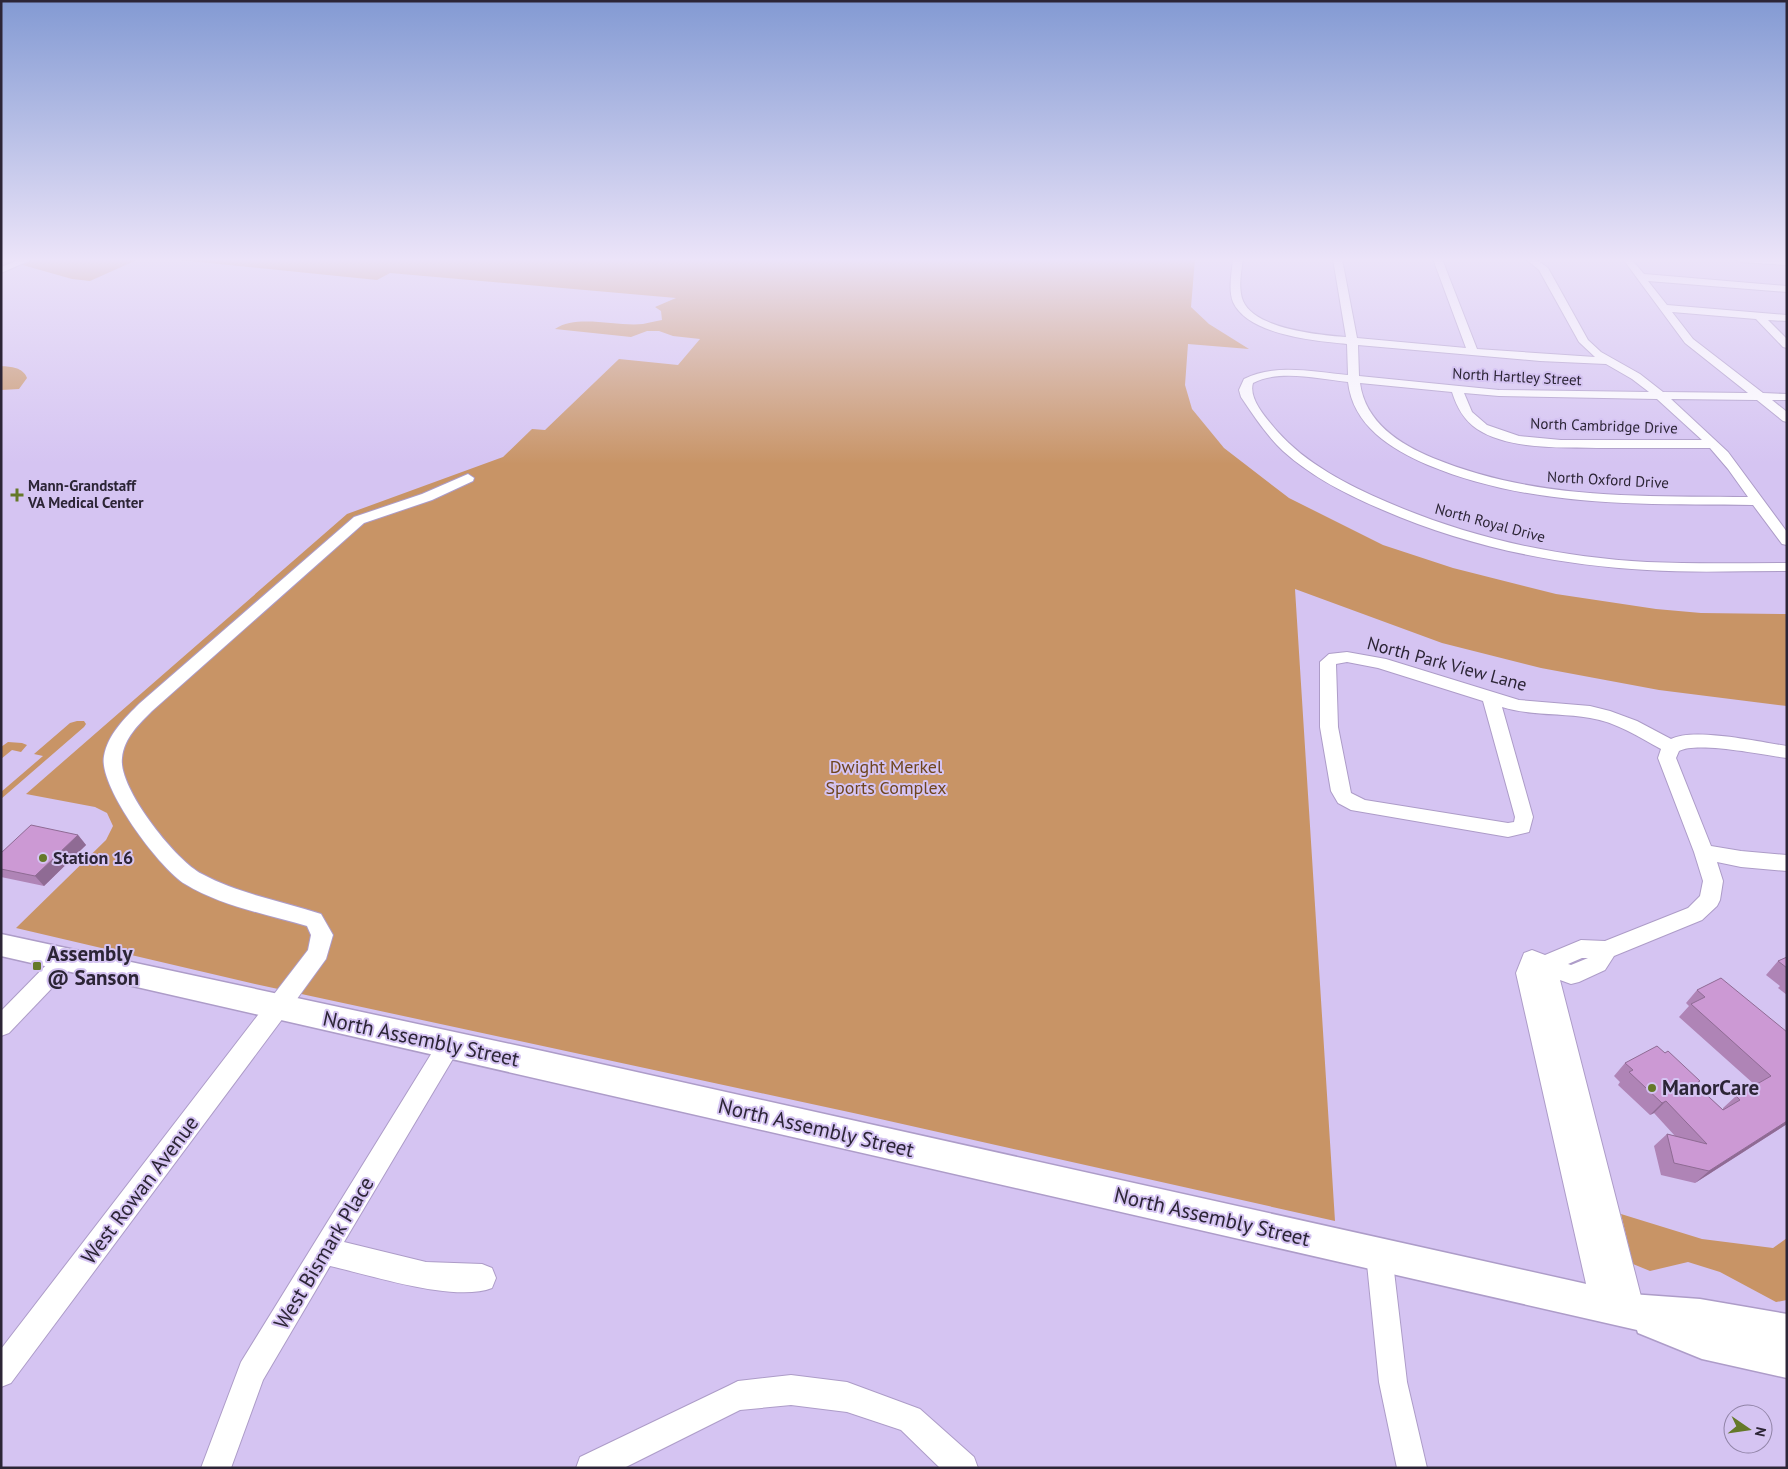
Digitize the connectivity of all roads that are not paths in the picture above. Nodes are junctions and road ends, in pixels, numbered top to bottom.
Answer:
1 (1280, 328) edge
2 (1350, 328) edge
3 (1464, 328) edge
4 (1576, 328) edge
5 (1678, 328) edge
6 (1771, 328) edge
7 (1352, 341) junction
8 (1787, 345) edge
9 (1473, 352) junction
10 (1605, 360) junction
11 (1354, 380) junction
12 (1248, 381) joint
13 (1457, 390) junction
14 (1660, 396) junction
15 (1759, 397) junction
16 (1787, 397) edge
17 (1787, 418) edge
18 (1714, 444) junction
19 (468, 478) dead end
20 (1757, 501) junction
21 (1787, 541) edge
22 (1787, 567) edge
23 (1491, 699) junction
24 (1671, 747) junction
25 (1787, 752) edge
26 (1704, 852) junction
27 (1787, 863) edge
28 (1, 945) edge
29 (66, 959) junction
30 (278, 1008) junction
31 (1, 1026) edge
32 (1552, 1036) junction
33 (448, 1046) junction
34 (1572, 1163) junction
35 (1597, 1172) junction
36 (325, 1251) junction
37 (1380, 1254) junction
38 (482, 1278) dead end
39 (1618, 1309) junction
40 (1787, 1332) edge
41 (1787, 1360) edge
42 (1, 1373) edge
43 (216, 1468) edge
44 (592, 1468) edge
45 (963, 1468) edge
46 (1412, 1468) edge

1 - 7 street
2 - 7 street, North Oxford Drive
3 - 9 street
4 - 10 street
5 - 15 street
6 - 8 street
7 - 9 street
7 - 11 street, North Oxford Drive
9 - 10 street
10 - 14 street
11 - 12 street, North Hartley Street
11 - 13 street, North Hartley Street
11 - 20 street, North Oxford Drive
12 - 22 street, North Royal Drive
13 - 14 street, North Hartley Street
13 - 18 street, North Cambridge Drive
14 - 15 street, North Hartley Street
14 - 18 street
15 - 16 street, North Hartley Street
15 - 17 street
18 - 20 street
19 - 30 street, West Rowan Avenue
20 - 21 street
23 - 23 street, North Park View Lane
23 - 24 street, North Park View Lane
24 - 25 street
24 - 26 street
26 - 27 street
26 - 32 street
28 - 29 main road, North Assembly Street
29 - 30 main road, North Assembly Street
29 - 31 street
30 - 33 main road, North Assembly Street
30 - 42 street, West Rowan Avenue
32 - 34 street
32 - 35 street
33 - 36 street, West Bismark Place
33 - 37 main road, North Assembly Street
34 - 35 street
34 - 39 street
35 - 39 street
36 - 38 street
36 - 43 street, West Bismark Place
37 - 39 main road, North Assembly Street
37 - 46 street
39 - 40 main road, North Assembly Street
39 - 41 main road, North Assembly Street
44 - 45 street

